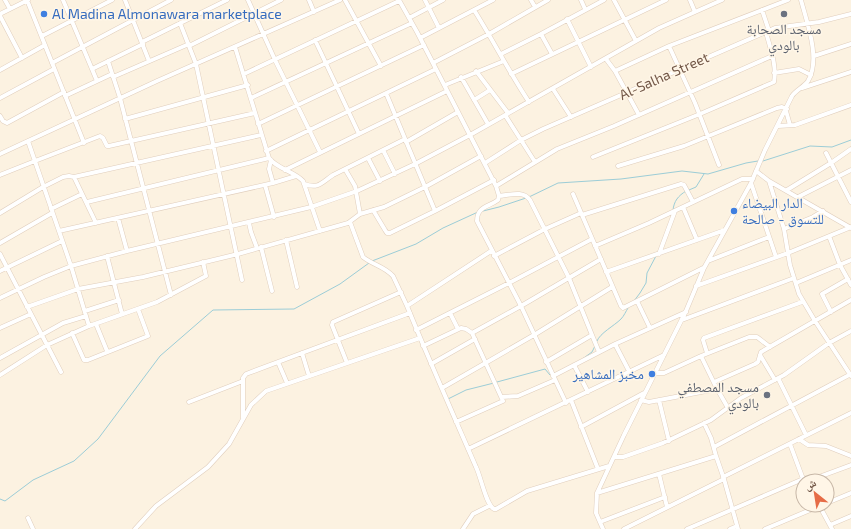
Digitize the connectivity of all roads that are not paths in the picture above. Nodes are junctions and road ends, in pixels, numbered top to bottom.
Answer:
1 (6, 0) edge
2 (28, 0) edge
3 (63, 0) edge
4 (112, 0) edge
5 (125, 0) edge
6 (171, 0) edge
7 (227, 0) edge
8 (248, 0) edge
9 (281, 0) edge
10 (309, 0) edge
11 (340, 0) edge
12 (345, 0) edge
13 (399, 0) edge
14 (425, 0) edge
15 (443, 0) edge
16 (493, 0) edge
17 (531, 0) edge
18 (548, 0) edge
19 (581, 0) edge
20 (604, 0) edge
21 (614, 0) edge
22 (666, 0) edge
23 (690, 0) edge
24 (722, 0) edge
25 (788, 0) edge
26 (801, 0) edge
27 (429, 7) junction
28 (535, 7) junction
29 (10, 9) junction
30 (586, 9) junction
31 (474, 10) junction
32 (762, 10) junction
33 (314, 12) junction
34 (695, 12) junction
35 (254, 14) junction
36 (851, 14) edge
37 (0, 15) edge
38 (409, 18) junction
39 (567, 19) junction
40 (72, 20) junction
41 (134, 20) junction
42 (624, 20) junction
43 (356, 22) junction
44 (180, 23) junction
45 (412, 23) junction
46 (807, 24) junction
47 (440, 28) junction
48 (767, 31) junction
49 (263, 34) junction
50 (489, 34) junction
51 (541, 34) junction
52 (42, 36) junction
53 (420, 38) junction
54 (315, 40) junction
55 (636, 41) junction
56 (578, 42) junction
57 (142, 43) junction
58 (368, 44) junction
59 (851, 44) edge
60 (45, 45) junction
61 (189, 45) junction
62 (424, 45) junction
63 (668, 46) junction
64 (83, 47) junction
65 (235, 47) junction
66 (501, 54) junction
67 (552, 54) junction
68 (772, 56) junction
69 (814, 56) junction
70 (22, 58) junction
71 (606, 59) junction
72 (275, 60) junction
73 (108, 61) junction
74 (504, 61) junction
75 (149, 62) junction
76 (52, 63) junction
77 (326, 63) junction
78 (433, 63) junction
79 (196, 64) junction
80 (381, 66) junction
81 (591, 67) junction
82 (436, 68) junction
83 (0, 69) edge
84 (54, 69) junction
85 (92, 69) junction
86 (680, 69) junction
87 (476, 71) junction
88 (616, 71) junction
89 (851, 72) edge
90 (774, 73) junction
91 (244, 74) junction
92 (511, 74) junction
93 (811, 75) junction
94 (113, 76) junction
95 (461, 77) junction
96 (97, 81) junction
97 (287, 82) junction
98 (248, 85) junction
99 (444, 85) junction
100 (337, 87) junction
101 (553, 89) junction
102 (799, 89) junction
103 (447, 90) junction
104 (490, 90) junction
105 (627, 92) junction
106 (691, 92) junction
107 (386, 93) junction
108 (64, 94) junction
109 (204, 97) junction
110 (0, 98) edge
111 (120, 98) junction
112 (251, 98) junction
113 (474, 100) junction
114 (529, 102) junction
115 (851, 105) edge
116 (298, 106) junction
117 (786, 110) junction
118 (348, 111) junction
119 (458, 112) junction
120 (255, 113) junction
121 (506, 114) junction
122 (700, 114) junction
123 (639, 115) junction
124 (0, 116) edge
125 (396, 116) junction
126 (571, 117) junction
127 (125, 119) junction
128 (74, 120) junction
129 (209, 123) junction
130 (258, 124) junction
131 (488, 124) junction
132 (778, 126) junction
133 (790, 126) junction
134 (309, 130) junction
135 (359, 134) junction
136 (261, 135) junction
137 (470, 135) junction
138 (709, 136) junction
139 (406, 140) junction
140 (521, 140) junction
141 (28, 141) junction
142 (131, 141) junction
143 (84, 143) junction
144 (214, 146) junction
145 (851, 149) edge
146 (383, 150) junction
147 (266, 151) junction
148 (320, 152) junction
149 (826, 153) dead end
150 (0, 154) edge
151 (481, 156) junction
152 (592, 157) dead end
153 (368, 158) junction
154 (270, 159) junction
155 (34, 161) junction
156 (535, 162) junction
157 (136, 163) junction
158 (485, 163) junction
159 (831, 163) junction
160 (415, 164) junction
161 (719, 165) dead end
162 (618, 166) dead end
163 (345, 169) junction
164 (219, 170) junction
165 (285, 170) junction
166 (851, 170) edge
167 (756, 171) junction
168 (395, 174) junction
169 (0, 176) edge
170 (296, 176) junction
171 (74, 177) junction
172 (838, 177) junction
173 (494, 180) junction
174 (380, 181) junction
175 (752, 181) junction
176 (769, 181) junction
177 (273, 183) junction
178 (304, 184) junction
179 (265, 185) junction
180 (496, 186) junction
181 (43, 187) junction
182 (425, 187) junction
183 (143, 188) junction
184 (787, 190) junction
185 (357, 191) junction
186 (82, 194) junction
187 (224, 194) junction
188 (573, 194) dead end
189 (499, 196) junction
190 (798, 197) junction
191 (850, 199) edge
192 (86, 202) junction
193 (693, 202) junction
194 (683, 207) junction
195 (311, 208) junction
196 (373, 210) junction
197 (52, 211) junction
198 (148, 211) junction
199 (435, 211) junction
200 (675, 211) junction
201 (823, 211) junction
202 (0, 212) edge
203 (360, 214) junction
204 (581, 214) junction
205 (274, 217) junction
206 (118, 218) junction
207 (350, 222) junction
208 (96, 223) junction
209 (249, 223) junction
210 (232, 227) junction
211 (851, 228) edge
212 (545, 229) junction
213 (784, 229) junction
214 (725, 230) junction
215 (59, 231) junction
216 (320, 231) junction
217 (828, 236) junction
218 (769, 237) junction
219 (592, 239) junction
220 (286, 240) junction
221 (697, 240) junction
222 (62, 241) junction
223 (0, 243) edge
224 (157, 244) junction
225 (595, 246) junction
226 (259, 248) junction
227 (491, 250) junction
228 (127, 251) junction
229 (788, 253) junction
230 (0, 254) edge
231 (238, 254) junction
232 (659, 254) junction
233 (107, 256) junction
234 (494, 256) junction
235 (558, 256) junction
236 (776, 257) junction
237 (600, 259) junction
238 (851, 260) edge
239 (708, 261) junction
240 (203, 262) junction
241 (840, 265) junction
242 (71, 266) junction
243 (7, 268) junction
244 (704, 268) junction
245 (0, 271) edge
246 (165, 272) junction
247 (606, 272) junction
248 (569, 278) junction
249 (794, 278) junction
250 (848, 279) junction
251 (242, 280) dead end
252 (114, 282) junction
253 (509, 283) junction
254 (796, 283) junction
255 (851, 285) edge
256 (696, 286) junction
257 (297, 287) dead end
258 (612, 287) junction
259 (18, 289) junction
260 (78, 289) junction
261 (272, 291) dead end
262 (401, 292) junction
263 (171, 295) junction
264 (0, 298) edge
265 (119, 300) junction
266 (851, 300) edge
267 (637, 301) junction
268 (802, 302) junction
269 (407, 306) junction
270 (521, 306) junction
271 (581, 306) junction
272 (27, 307) junction
273 (138, 309) junction
274 (85, 311) junction
275 (686, 312) junction
276 (831, 312) junction
277 (410, 313) junction
278 (450, 313) junction
279 (31, 314) junction
280 (122, 314) junction
281 (86, 316) junction
282 (682, 320) junction
283 (815, 321) junction
284 (96, 324) junction
285 (89, 326) junction
286 (0, 328) edge
287 (650, 328) junction
288 (458, 329) junction
289 (416, 330) junction
290 (851, 331) edge
291 (72, 333) junction
292 (472, 333) junction
293 (534, 335) junction
294 (592, 335) junction
295 (42, 336) junction
296 (420, 338) junction
297 (338, 339) junction
298 (475, 340) junction
299 (615, 344) junction
300 (829, 344) junction
301 (47, 345) junction
302 (423, 346) junction
303 (770, 347) junction
304 (108, 351) junction
305 (302, 352) junction
306 (599, 352) junction
307 (707, 353) junction
308 (664, 354) junction
309 (760, 354) junction
310 (701, 356) junction
311 (0, 358) edge
312 (278, 362) junction
313 (486, 362) junction
314 (546, 362) junction
315 (347, 363) junction
316 (431, 364) junction
317 (574, 365) junction
318 (629, 371) junction
319 (61, 372) dead end
320 (655, 373) junction
321 (0, 375) edge
322 (851, 375) edge
323 (309, 376) junction
324 (554, 378) junction
325 (776, 379) junction
326 (244, 381) junction
327 (714, 382) junction
328 (287, 384) junction
329 (442, 388) junction
330 (717, 389) junction
331 (588, 392) junction
332 (645, 392) junction
333 (502, 397) junction
334 (641, 400) junction
335 (659, 400) junction
336 (189, 402) dead end
337 (568, 402) junction
338 (792, 406) junction
339 (728, 408) junction
340 (851, 414) edge
341 (242, 421) junction
342 (456, 422) junction
343 (704, 423) junction
344 (581, 428) junction
345 (806, 435) junction
346 (799, 439) junction
347 (669, 441) junction
348 (790, 444) junction
349 (714, 447) junction
350 (468, 449) junction
351 (614, 456) junction
352 (716, 456) junction
353 (851, 456) edge
354 (851, 465) edge
355 (610, 466) junction
356 (598, 469) junction
357 (801, 473) edge
358 (830, 473) edge
359 (660, 474) junction
360 (723, 478) junction
361 (795, 482) edge
362 (597, 493) junction
363 (851, 493) edge
364 (665, 497) junction
365 (835, 500) edge
366 (489, 506) junction
367 (667, 507) junction
368 (732, 509) junction
369 (802, 513) edge
370 (824, 513) edge
371 (851, 516) edge
372 (28, 518) dead end
373 (600, 522) junction
374 (737, 528) edge
375 (831, 528) edge
376 (33, 529) edge
377 (135, 529) edge
378 (463, 529) edge
379 (603, 529) edge
380 (624, 529) edge
381 (687, 529) edge
382 (730, 529) edge
383 (766, 529) edge

1 - 29 street
2 - 29 street
2 - 52 street
3 - 40 street
4 - 40 street
5 - 41 street
6 - 41 street
7 - 44 street
8 - 35 street
9 - 35 street
10 - 33 street
11 - 33 street
12 - 43 street
13 - 38 street
13 - 43 street
14 - 27 street
15 - 27 street
16 - 31 street
17 - 28 street
18 - 28 street
19 - 30 street
20 - 30 street
21 - 42 street
22 - 42 street
23 - 34 street
24 - 34 street
25 - 32 street
26 - 46 street
27 - 38 street
27 - 47 street
28 - 50 street
29 - 37 street
30 - 39 street
31 - 47 street
31 - 50 street
32 - 48 street
32 - 63 street
33 - 49 street
34 - 55 street
35 - 49 street
35 - 61 street
36 - 46 street, Al-Salha Street
37 - 70 street
38 - 45 street
39 - 51 street
39 - 56 street
40 - 52 street
40 - 64 street
41 - 57 street
41 - 64 street
42 - 55 street
42 - 56 street
43 - 54 street
43 - 58 street
44 - 57 street
44 - 61 street
45 - 53 street
45 - 58 street
46 - 48 street, Al-Salha Street
46 - 69 street
47 - 53 street
48 - 68 street
48 - 86 street, Al-Salha Street
49 - 65 street
49 - 72 street
50 - 66 street
50 - 78 street
51 - 66 street
51 - 67 street
52 - 60 street
53 - 62 street
54 - 72 street
54 - 77 street
55 - 71 street
56 - 67 street
56 - 81 street
57 - 73 street
57 - 75 street
58 - 77 street
58 - 80 street
59 - 69 street
60 - 70 street
60 - 76 street
61 - 75 street
61 - 79 street
62 - 78 street
62 - 80 street
63 - 86 street
63 - 88 street
64 - 76 street
64 - 85 street
65 - 79 street
65 - 91 street
66 - 74 street
67 - 92 street
68 - 90 street
68 - 106 street
69 - 93 street
70 - 83 street
71 - 81 street
71 - 88 street
72 - 91 street
72 - 97 street
73 - 85 street
73 - 94 street
74 - 87 street
74 - 92 street
75 - 94 street
76 - 84 street
77 - 97 street
77 - 100 street
78 - 82 street
79 - 109 street
79 - 111 street
80 - 100 street
81 - 101 street
82 - 99 street
82 - 107 street
84 - 108 street
84 - 110 street
85 - 96 street
86 - 105 street, Al-Salha Street
86 - 106 street
87 - 95 street
87 - 104 street
88 - 105 street
89 - 102 street
90 - 93 street
90 - 122 street
91 - 98 street
92 - 114 street
93 - 102 street
94 - 96 street
94 - 111 street
95 - 99 street
95 - 113 street
96 - 108 street
97 - 112 street
97 - 116 street
98 - 109 street
98 - 112 street
99 - 103 street
100 - 116 street
100 - 118 street
101 - 114 street
101 - 126 street
102 - 117 street
103 - 119 street
103 - 125 street
104 - 113 street
104 - 121 street
105 - 123 street
105 - 126 street, Al-Salha Street
106 - 122 street
106 - 123 street
107 - 118 street
107 - 125 street
108 - 124 street
108 - 128 street
109 - 127 street
109 - 129 street
111 - 127 street
111 - 128 street
112 - 120 street
113 - 131 street
114 - 121 street
115 - 133 street
116 - 130 street
116 - 134 street
117 - 132 street
117 - 133 street
117 - 138 street
118 - 134 street
118 - 135 street
119 - 137 street
119 - 139 street
120 - 129 street
120 - 130 street
121 - 131 street
121 - 140 street
122 - 138 street
122 - 152 street
123 - 156 street
125 - 135 street
125 - 139 street
126 - 140 street, Al-Salha Street
127 - 142 street
128 - 141 street
128 - 143 street
129 - 142 street
129 - 144 street
130 - 136 street
131 - 137 street
132 - 133 street
132 - 167 street
134 - 147 street
134 - 148 street
135 - 148 street
136 - 144 street
136 - 147 street
137 - 151 street
137 - 160 street
138 - 161 street
138 - 162 street
139 - 146 street
139 - 160 street
140 - 156 street
140 - 158 street, Al-Salha Street
141 - 150 street
141 - 155 street
142 - 143 street
142 - 157 street
143 - 155 street
144 - 157 street
144 - 164 street
145 - 159 street
146 - 153 street
146 - 168 street
147 - 154 street
148 - 165 street
149 - 159 street
151 - 158 street
151 - 182 street
153 - 163 street
153 - 174 street
154 - 164 street
154 - 165 street
154 - 177 street
155 - 169 street
155 - 181 street
156 - 180 street
157 - 171 street
157 - 183 street
158 - 173 street
159 - 172 street
159 - 184 street
160 - 168 street
160 - 182 street
163 - 178 street
163 - 185 street
164 - 183 street
164 - 187 street
165 - 170 street
166 - 172 street
167 - 175 street
167 - 176 street
168 - 174 street
170 - 177 street
170 - 178 street
171 - 181 street
171 - 186 street
172 - 190 street
172 - 191 street
173 - 180 street
173 - 199 street
174 - 185 street
175 - 193 street
175 - 214 street
175 - 218 street
176 - 184 street
176 - 213 street
177 - 179 street
178 - 195 street
179 - 187 street
179 - 205 street
180 - 189 street
181 - 197 street
181 - 202 street
182 - 196 street
182 - 199 street
183 - 192 street
183 - 198 street
184 - 190 street
185 - 195 street
185 - 203 street
186 - 192 street
186 - 197 street
187 - 198 street
187 - 210 street
188 - 204 street
189 - 212 street
189 - 227 street
190 - 201 street
192 - 208 street
193 - 194 street
193 - 204 street
194 - 200 street
194 - 221 street
195 - 205 street
195 - 216 street
196 - 199 street
196 - 203 street
197 - 215 street
197 - 223 street
198 - 206 street
198 - 224 street
200 - 225 street
200 - 232 street
201 - 211 street
201 - 213 street
203 - 207 street
204 - 212 street
204 - 219 street
205 - 209 street
206 - 208 street
206 - 228 street
207 - 216 street
207 - 262 street
208 - 215 street
209 - 210 street
209 - 226 street
210 - 224 street
210 - 231 street
211 - 217 street
212 - 234 street
212 - 235 street
213 - 229 street
214 - 221 street
214 - 239 street
215 - 222 street
216 - 220 street
217 - 229 street
217 - 241 street
218 - 236 street
218 - 239 street
219 - 225 street
219 - 235 street
220 - 226 street
220 - 257 street
221 - 232 street
222 - 242 street
222 - 243 street
224 - 228 street
224 - 246 street
225 - 237 street
226 - 231 street
226 - 261 street
227 - 234 street
227 - 269 street
228 - 233 street
229 - 236 street
229 - 249 street
230 - 243 street
231 - 240 street
231 - 251 street
232 - 247 street
233 - 242 street
233 - 252 street
234 - 253 street
235 - 248 street
235 - 253 street
236 - 256 street
237 - 247 street
237 - 248 street
238 - 241 street
239 - 244 street
240 - 246 street
240 - 263 street
241 - 250 street
241 - 254 street
242 - 259 street
242 - 260 street
243 - 245 street
243 - 259 street
244 - 256 street
244 - 267 street
246 - 252 street
246 - 263 street
247 - 258 street
248 - 270 street
248 - 271 street
249 - 254 street
249 - 282 street
250 - 255 street
250 - 276 street
252 - 260 street
252 - 265 street
253 - 270 street
253 - 278 street
254 - 268 street
256 - 275 street
258 - 267 street
258 - 271 street
259 - 264 street
259 - 272 street
260 - 272 street
260 - 274 street
262 - 269 street
262 - 297 street
263 - 273 street
265 - 274 street
265 - 280 street
266 - 276 street
267 - 287 street
268 - 283 street
268 - 307 street
269 - 277 street
270 - 292 street
270 - 293 street
271 - 293 street
271 - 294 street
272 - 279 street
273 - 280 street
273 - 304 street
274 - 281 street
275 - 282 street
275 - 287 street
276 - 283 street
277 - 289 street
277 - 297 street
278 - 288 street
278 - 289 street
279 - 286 street
279 - 295 street
280 - 284 street
281 - 285 street
281 - 295 street
282 - 308 street
283 - 300 street
283 - 303 street
284 - 285 street
284 - 304 street
285 - 291 street
287 - 299 street
288 - 292 street
288 - 302 street
289 - 296 street
290 - 300 street
291 - 301 street
291 - 304 street
292 - 298 street
293 - 313 street
293 - 314 street
294 - 306 street
294 - 314 street
295 - 301 street
295 - 311 street
296 - 302 street
296 - 315 street
297 - 305 street
297 - 315 street
298 - 313 street
298 - 316 street
299 - 306 street
299 - 318 street
300 - 322 street
300 - 325 street
301 - 319 street
301 - 321 street
302 - 316 street
303 - 307 street
303 - 309 street
305 - 312 street
305 - 323 street
306 - 317 street
307 - 310 street
308 - 318 street
308 - 320 street
309 - 325 street
309 - 327 street
310 - 320 street
310 - 327 street
312 - 326 street
312 - 328 street
313 - 329 street
313 - 333 street
314 - 324 street
315 - 323 street
316 - 329 street
317 - 324 street
317 - 331 street
318 - 331 street
320 - 332 street
322 - 338 street
323 - 328 street
324 - 333 street
324 - 337 street
325 - 338 street
325 - 339 street
326 - 336 street
326 - 341 street
327 - 330 street
328 - 341 street
329 - 342 street
330 - 335 street
330 - 339 street
331 - 337 street
332 - 334 street
332 - 344 street
333 - 342 street
334 - 335 street
334 - 351 street
335 - 347 street
337 - 344 street
337 - 350 street
338 - 345 street
338 - 349 street
339 - 343 street
340 - 345 street
341 - 377 street
342 - 350 street
343 - 347 street
343 - 349 street
344 - 356 street
345 - 346 street
346 - 348 street
346 - 353 street
347 - 351 street
348 - 357 street
348 - 360 street
349 - 352 street
350 - 366 street
351 - 355 street
352 - 359 street
352 - 360 street
354 - 358 street
355 - 356 street
355 - 362 street
356 - 366 street
359 - 362 street
359 - 364 street
360 - 367 street
360 - 368 street
361 - 368 street
362 - 373 street
363 - 365 street
364 - 367 street
364 - 373 street
366 - 378 street
367 - 380 street
368 - 374 street
368 - 381 street
369 - 383 street
370 - 375 street
371 - 375 street
372 - 376 street
373 - 379 street
374 - 382 street

